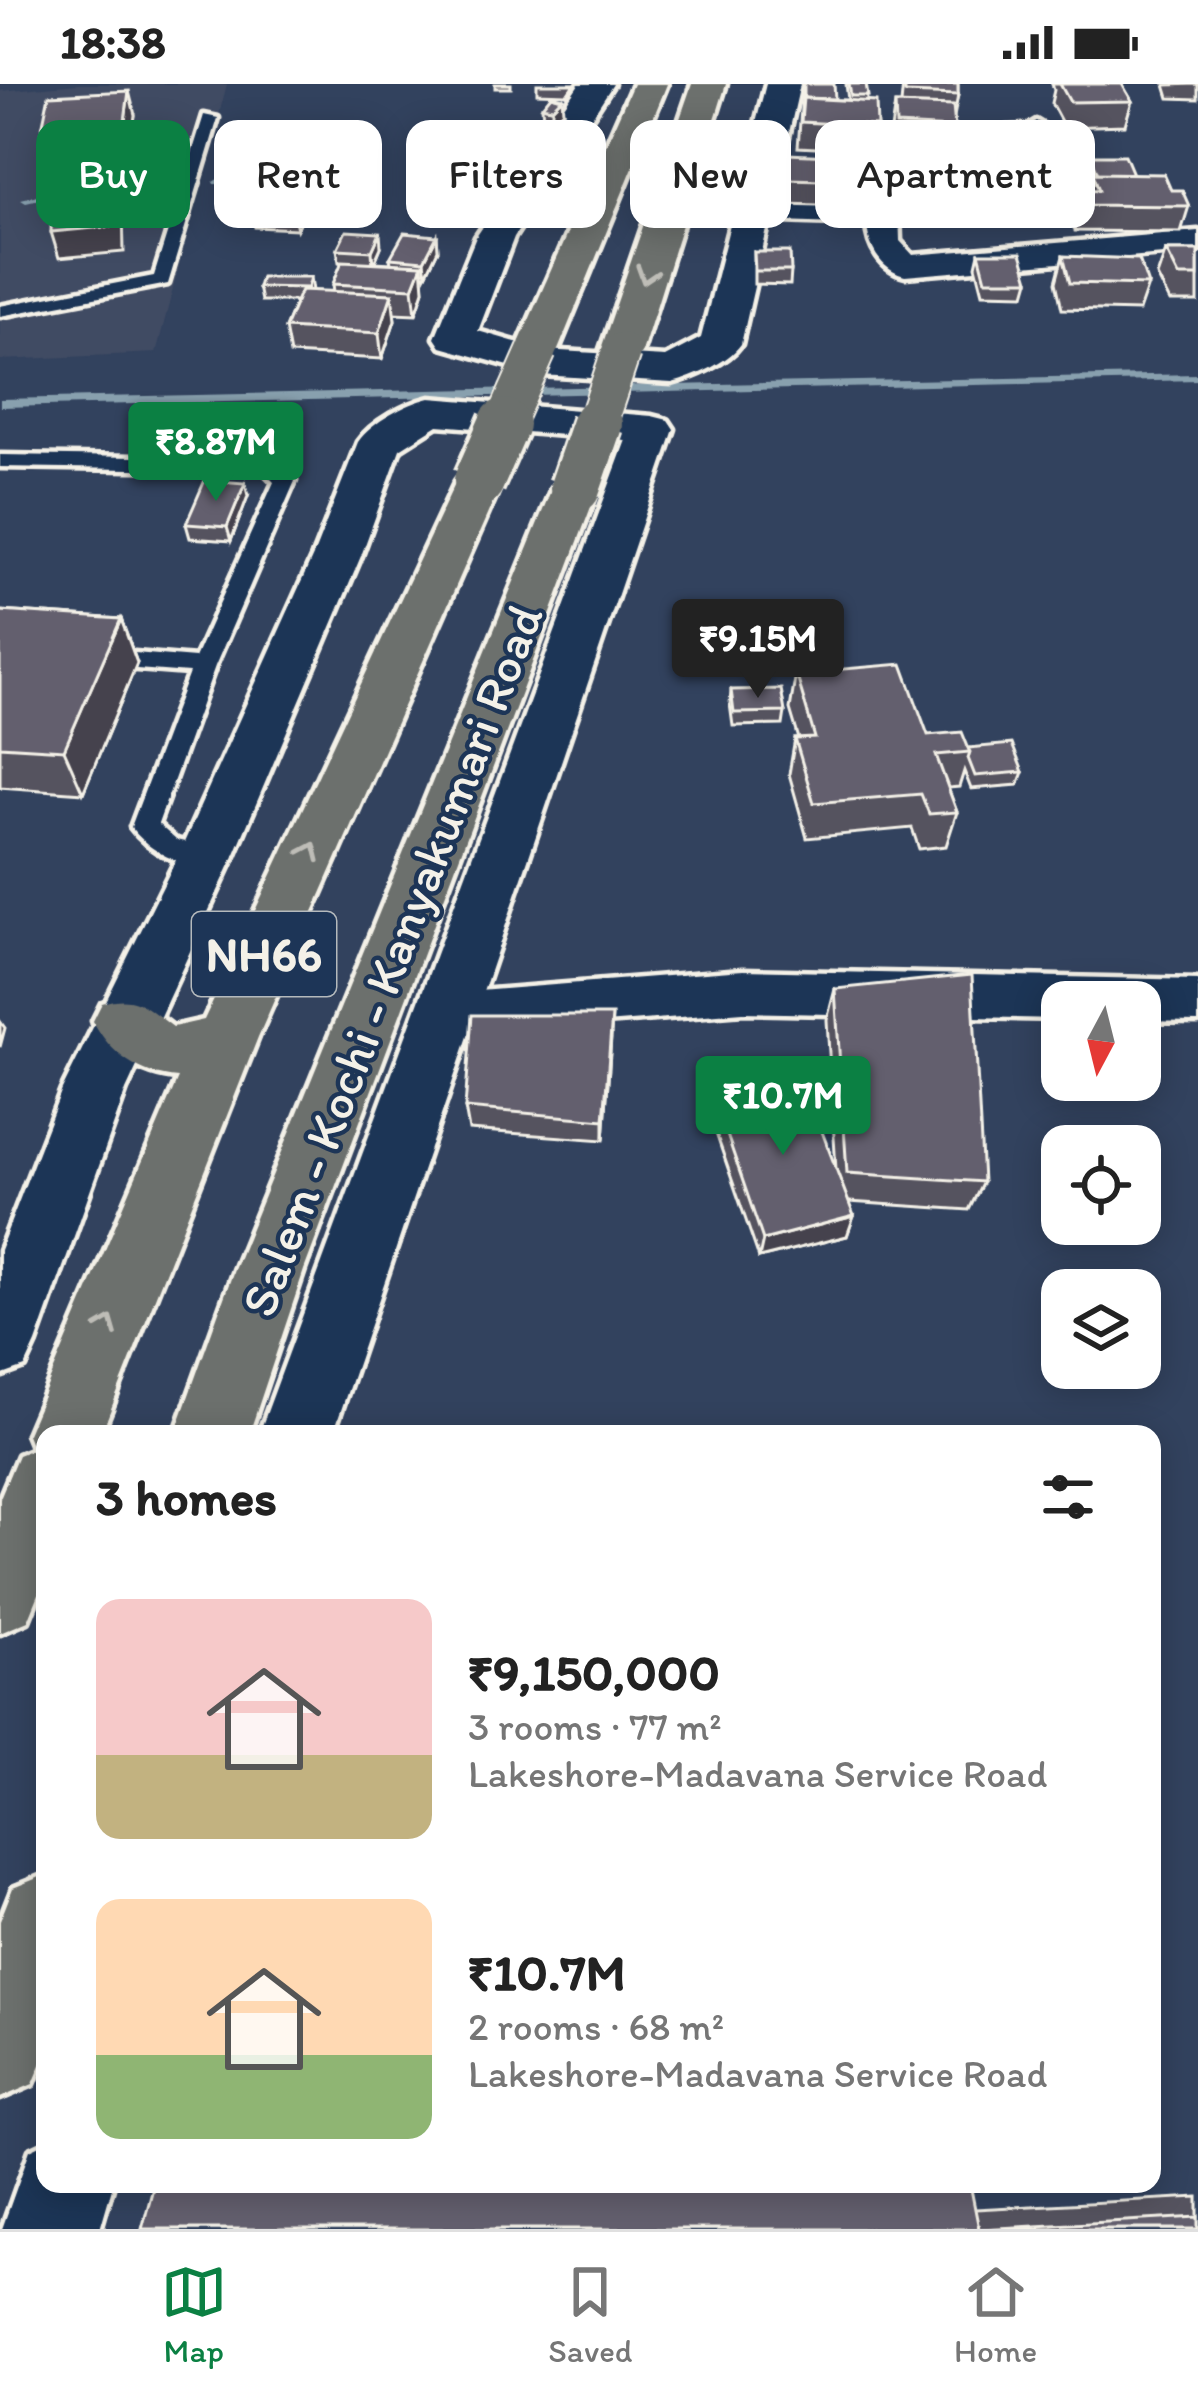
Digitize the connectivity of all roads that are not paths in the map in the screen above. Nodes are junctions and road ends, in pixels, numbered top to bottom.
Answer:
1 (596, 84) edge
2 (650, 84) edge
3 (710, 84) edge
4 (783, 84) edge
5 (210, 118) dead end
6 (774, 120) edge
7 (749, 228) edge
8 (883, 228) edge
9 (1198, 241) edge
10 (0, 311) edge
11 (0, 461) edge
12 (68, 656) edge
13 (203, 666) junction
14 (206, 856) junction
15 (1198, 1001) edge
16 (441, 1015) junction
17 (124, 1021) junction
18 (227, 1036) junction
19 (0, 1343) edge
20 (68, 1425) edge
21 (215, 1425) edge
22 (299, 1425) edge
23 (36, 1503) edge
24 (0, 1593) edge
25 (36, 1946) edge
26 (0, 2051) edge
27 (61, 2193) edge
28 (51, 2229) edge

1 - 7 street
18 -> 2 highway, Salem - Kochi - Kanyakumari Road / NH66, bridge
3 -> 21 highway, Salem - Kochi - Kanyakumari Road / NH66, bridge
4 - 6 street
5 - 10 lane
8 - 9 street
11 - 13 lane
12 - 13 lane
13 - 14 lane
14 - 16 street
14 - 17 street
15 - 16 street
16 - 22 street
17 - 18 highway
17 - 19 street
20 -> 18 highway, Salem - Kochi - Kanyakumari Road / NH66
23 - 24 highway
25 - 26 highway
27 - 28 street

